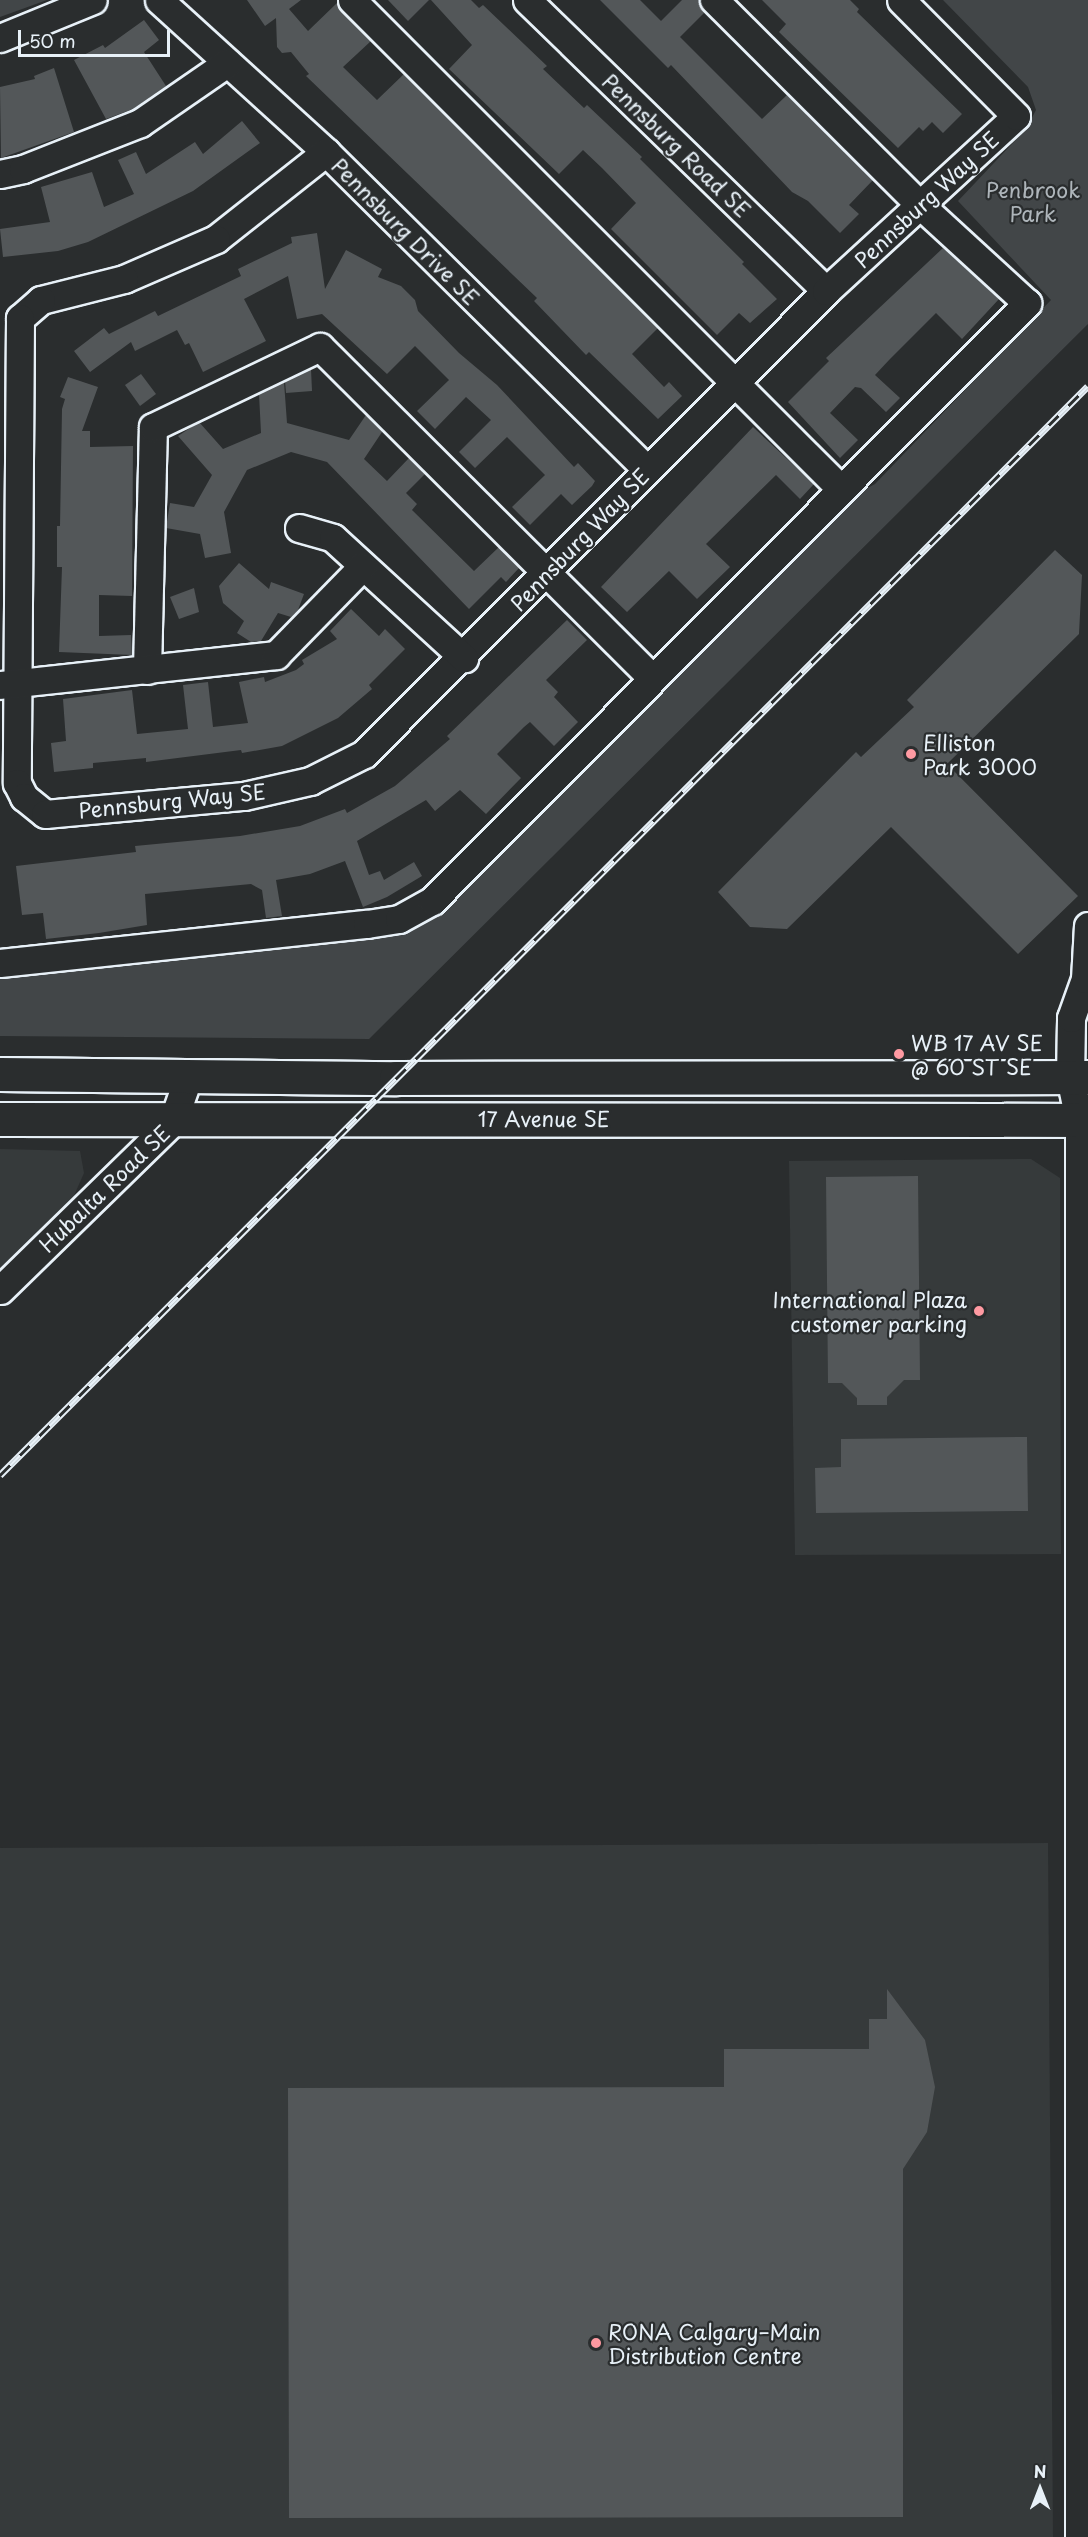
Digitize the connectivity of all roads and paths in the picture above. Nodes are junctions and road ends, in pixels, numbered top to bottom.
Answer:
1 (93, 0) edge
2 (159, 0) edge
3 (352, 0) edge
4 (527, 0) edge
5 (714, 0) edge
6 (901, 0) edge
7 (0, 39) edge
8 (227, 63) junction
9 (326, 152) junction
10 (0, 174) edge
11 (920, 205) junction
12 (826, 291) junction
13 (734, 385) junction
14 (646, 469) junction
15 (841, 489) junction
16 (299, 528) dead end
17 (362, 567) junction
18 (546, 573) junction
19 (464, 658) junction
20 (147, 670) junction
21 (652, 678) junction
22 (9, 685) edge
23 (1088, 926) edge
24 (0, 963) edge
25 (1086, 982) edge
26 (0, 1074) edge
27 (189, 1075) junction
28 (1083, 1099) edge
29 (0, 1119) edge
30 (173, 1121) junction
31 (0, 1290) edge
32 (1083, 1657) edge
33 (1079, 2537) edge

1 - 7 street
2 - 8 street, Pennsburg Drive SE
3 - 13 street
4 - 12 street, Pennsburg Road SE
5 - 11 street
6 - 11 street, Pennsburg Way SE
8 - 9 street, Pennsburg Drive SE
8 - 10 street
9 - 14 street, Pennsburg Drive SE
9 - 22 street, Pennsburg Way SE
11 - 12 street, Pennsburg Way SE
11 - 15 street
12 - 13 street, Pennsburg Way SE
13 - 14 street, Pennsburg Way SE
13 - 15 street
14 - 18 street, Pennsburg Way SE
15 - 21 street
16 - 17 street
17 - 19 street
17 - 20 street
18 - 19 street, Pennsburg Way SE
18 - 20 street
18 - 21 street
19 - 22 street, Pennsburg Way SE
20 - 22 street
21 - 24 street
23 - 25 street
25 - 28 street
26 - 27 main road, 17 Avenue SE
27 - 28 main road, 17 Avenue SE
27 - 30 street, Hubalta Road SE
28 - 30 main road, 17 Avenue SE
28 - 32 street
29 - 30 main road, 17 Avenue SE
30 - 31 street, Hubalta Road SE
32 - 33 street

